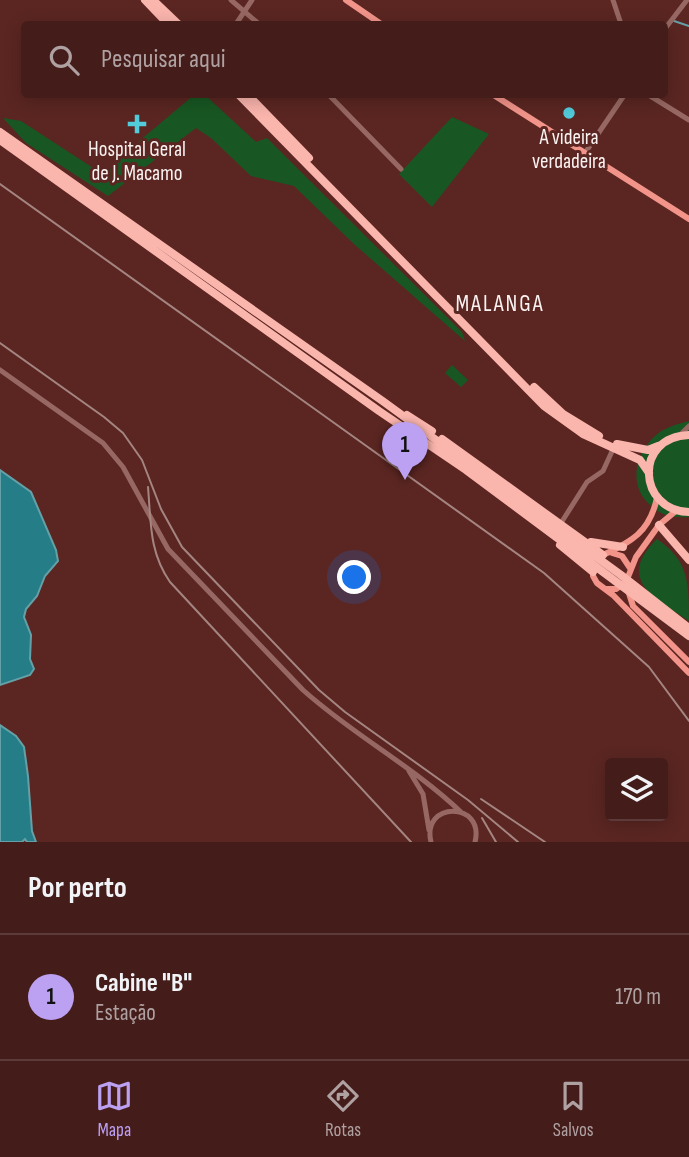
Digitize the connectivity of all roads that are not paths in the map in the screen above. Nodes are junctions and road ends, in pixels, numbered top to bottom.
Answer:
1 (145, 0) edge
2 (153, 0) edge
3 (231, 0) edge
4 (252, 0) edge
5 (346, 0) edge
6 (613, 0) edge
7 (687, 0) edge
8 (245, 12) junction
9 (166, 21) edge
10 (175, 21) edge
11 (238, 21) edge
12 (256, 21) edge
13 (377, 21) edge
14 (620, 21) edge
15 (668, 25) edge
16 (242, 98) edge
17 (251, 98) edge
18 (332, 98) edge
19 (498, 98) edge
20 (622, 98) edge
21 (653, 98) edge
22 (689, 120) edge
23 (0, 132) edge
24 (0, 140) edge
25 (585, 153) junction
26 (401, 169) dead end
27 (689, 219) edge
28 (0, 370) edge
29 (379, 411) junction
30 (689, 426) edge
31 (689, 435) edge
32 (679, 436) junction
33 (658, 446) junction
34 (614, 447) junction
35 (649, 473) junction
36 (657, 498) junction
37 (677, 510) junction
38 (689, 512) edge
39 (659, 525) junction
40 (558, 529) junction
41 (582, 538) junction
42 (623, 547) junction
43 (606, 554) junction
44 (689, 560) edge
45 (630, 568) junction
46 (593, 572) junction
47 (626, 582) junction
48 (604, 588) junction
49 (684, 627) edge
50 (689, 636) edge
51 (689, 662) edge
52 (689, 673) edge
53 (405, 766) junction
54 (462, 813) junction
55 (430, 839) edge
56 (475, 842) edge

1 - 9 highway
2 - 10 highway
3 - 8 street
4 - 8 street
5 - 13 main road
6 - 14 street
7 - 15 street
8 - 11 street
8 - 12 street
16 - 34 highway
17 - 33 highway
18 - 26 street
19 - 25 main road
20 - 25 street
21 - 22 street
23 - 40 highway
24 - 29 highway
25 - 27 main road
28 - 53 street
29 - 40 highway
29 - 46 highway
30 - 32 street
31 - 32 highway
32 - 33 highway
33 - 35 highway
34 - 35 highway
34 - 40 street
35 - 36 highway
36 - 37 highway
36 - 42 main road
37 - 38 highway
37 - 39 main road
39 - 44 highway
39 - 45 main road
40 - 41 highway
40 - 49 highway
41 - 42 highway
41 - 43 highway
42 - 43 main road
43 - 45 main road
43 - 46 main road
45 - 47 main road
46 - 48 main road
47 - 48 main road
47 - 51 main road
48 - 52 main road
49 - 50 highway
53 - 54 street
53 - 55 street
54 - 55 street
54 - 56 street

